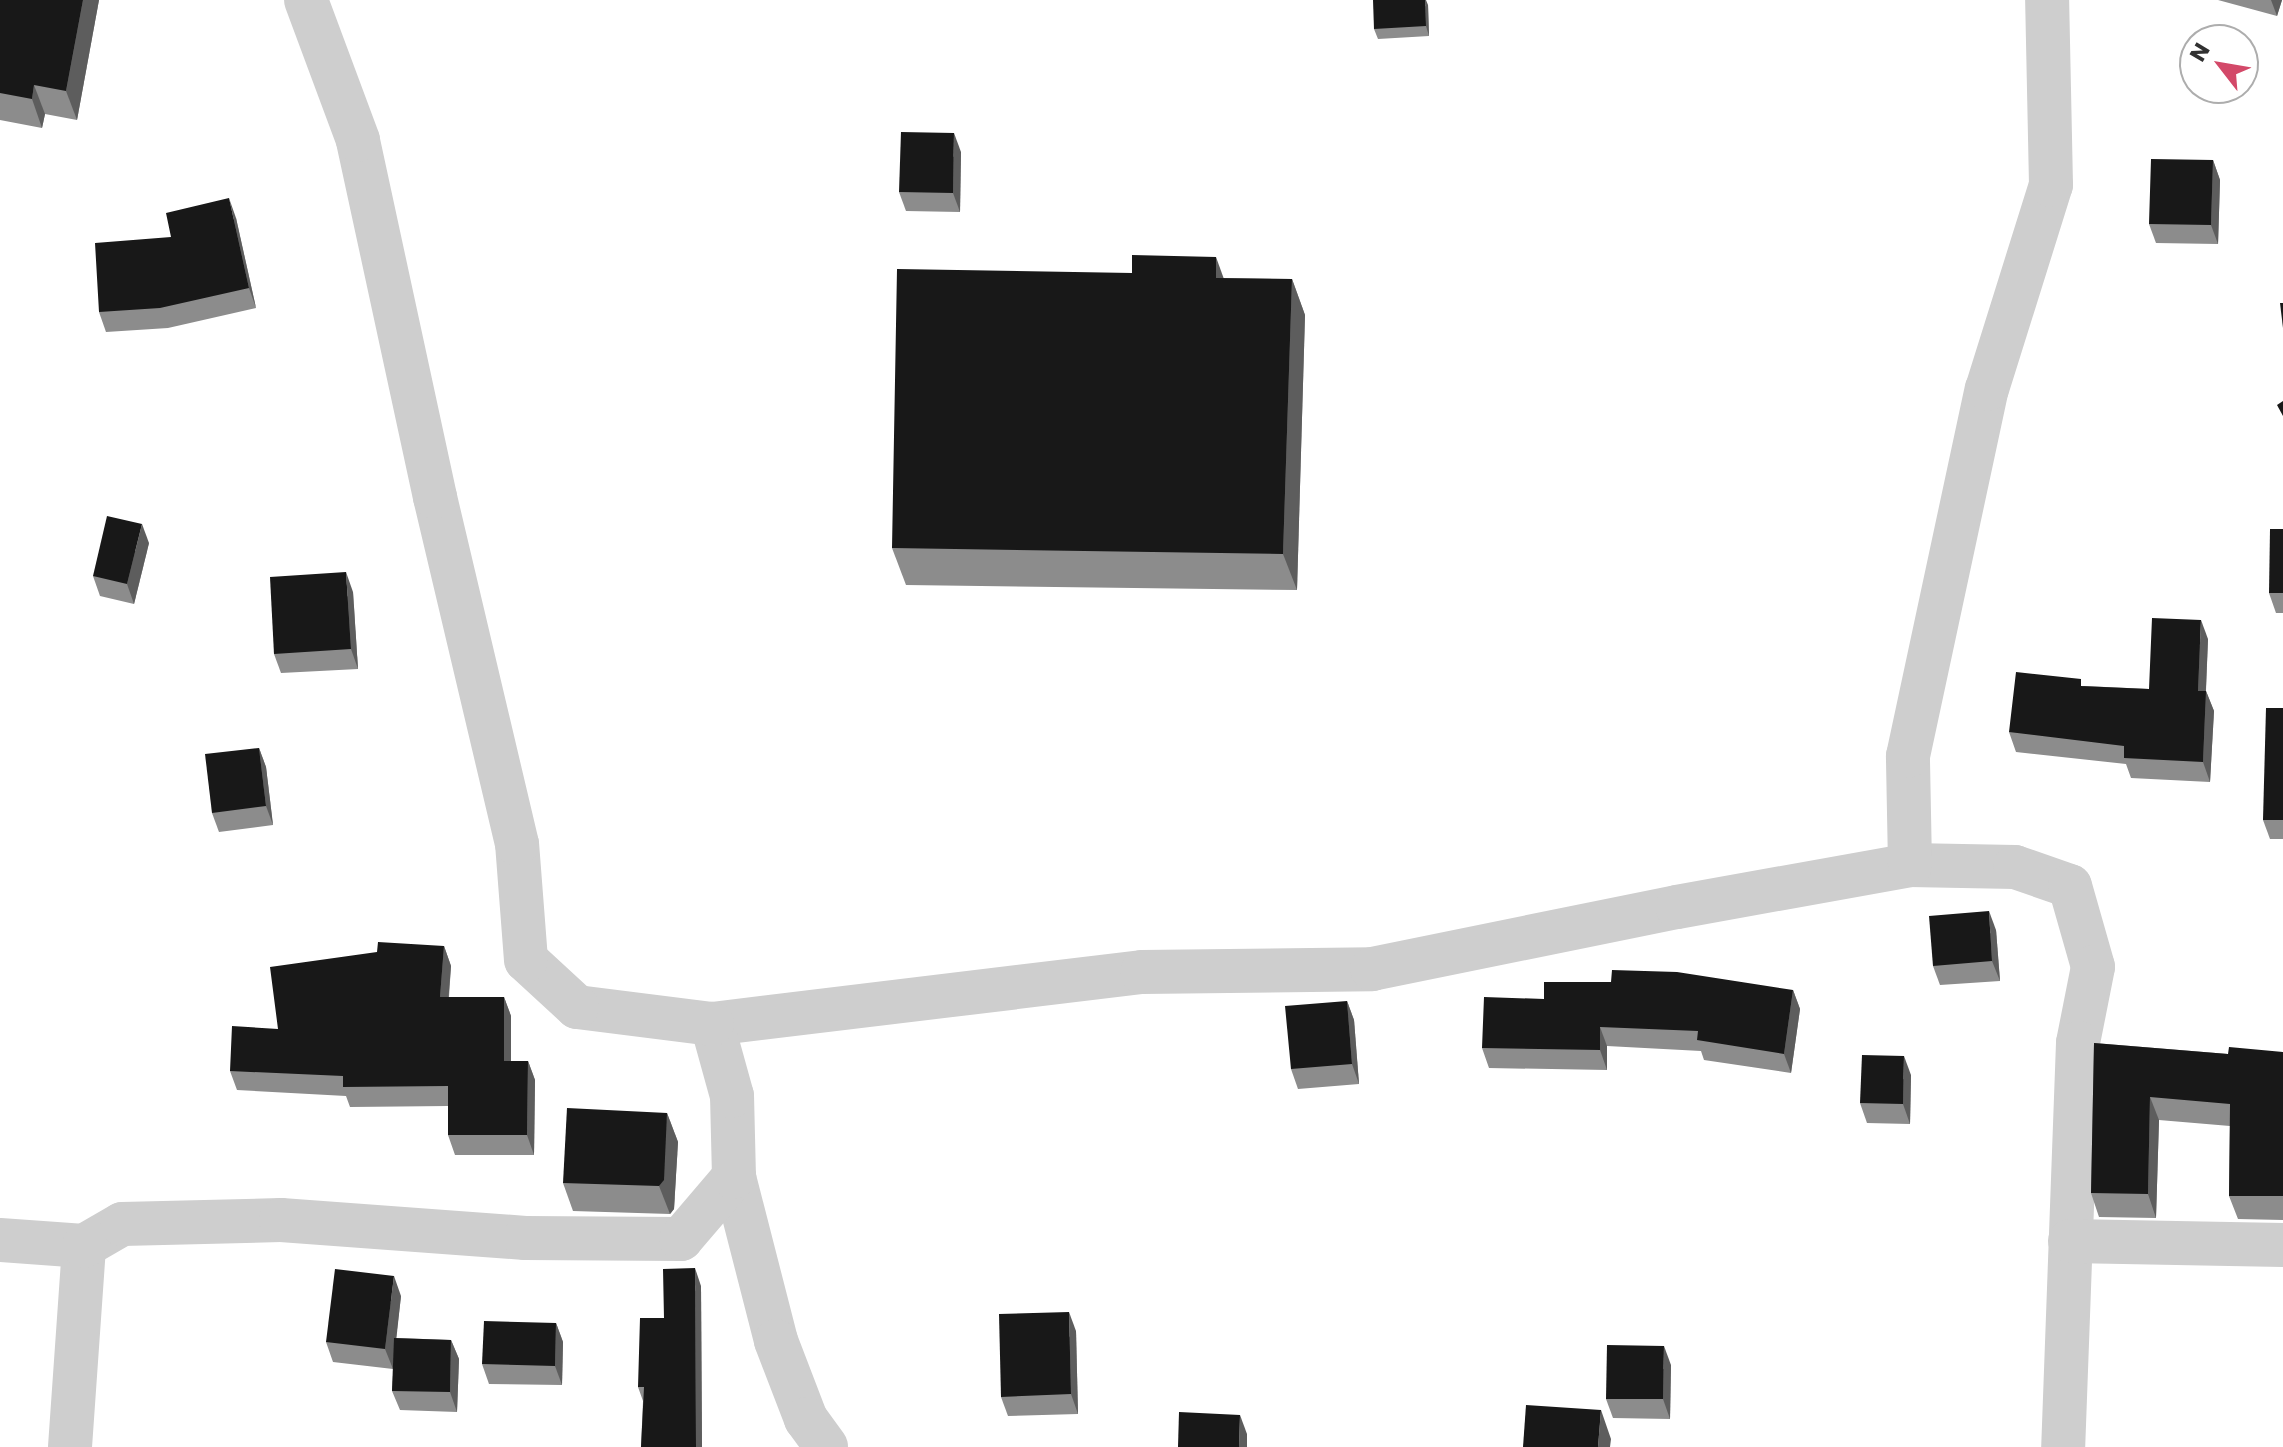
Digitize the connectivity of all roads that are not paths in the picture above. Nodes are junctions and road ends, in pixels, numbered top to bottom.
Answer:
1 (306, 0) edge
2 (2047, 0) edge
3 (1910, 865) junction
4 (712, 1024) junction
5 (734, 1177) junction
6 (0, 1240) edge
7 (2070, 1241) junction
8 (2283, 1245) edge
9 (84, 1246) junction
10 (811, 1438) edge
11 (70, 1447) edge
12 (2063, 1447) edge

1 - 4 street
2 - 3 street
3 - 4 street
3 - 7 street
4 - 5 street
5 - 9 street
5 - 10 street
6 - 9 street
7 - 8 street
7 - 12 street
9 - 11 street

